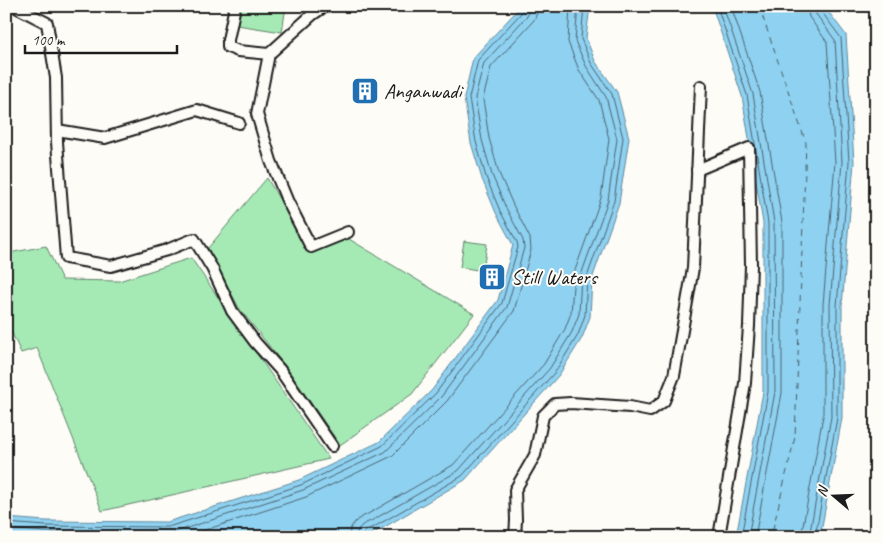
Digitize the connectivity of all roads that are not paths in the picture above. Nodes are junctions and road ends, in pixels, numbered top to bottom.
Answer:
1 (14, 6) edge
2 (235, 6) edge
3 (325, 6) edge
4 (269, 54) junction
5 (700, 86) dead end
6 (240, 123) dead end
7 (57, 130) junction
8 (697, 170) junction
9 (348, 232) dead end
10 (332, 446) dead end
11 (515, 537) edge
12 (719, 537) edge

1 - 7 street
2 - 4 street
3 - 4 street
4 - 9 street
5 - 8 street
6 - 7 street
7 - 10 street
8 - 11 street
8 - 12 street

